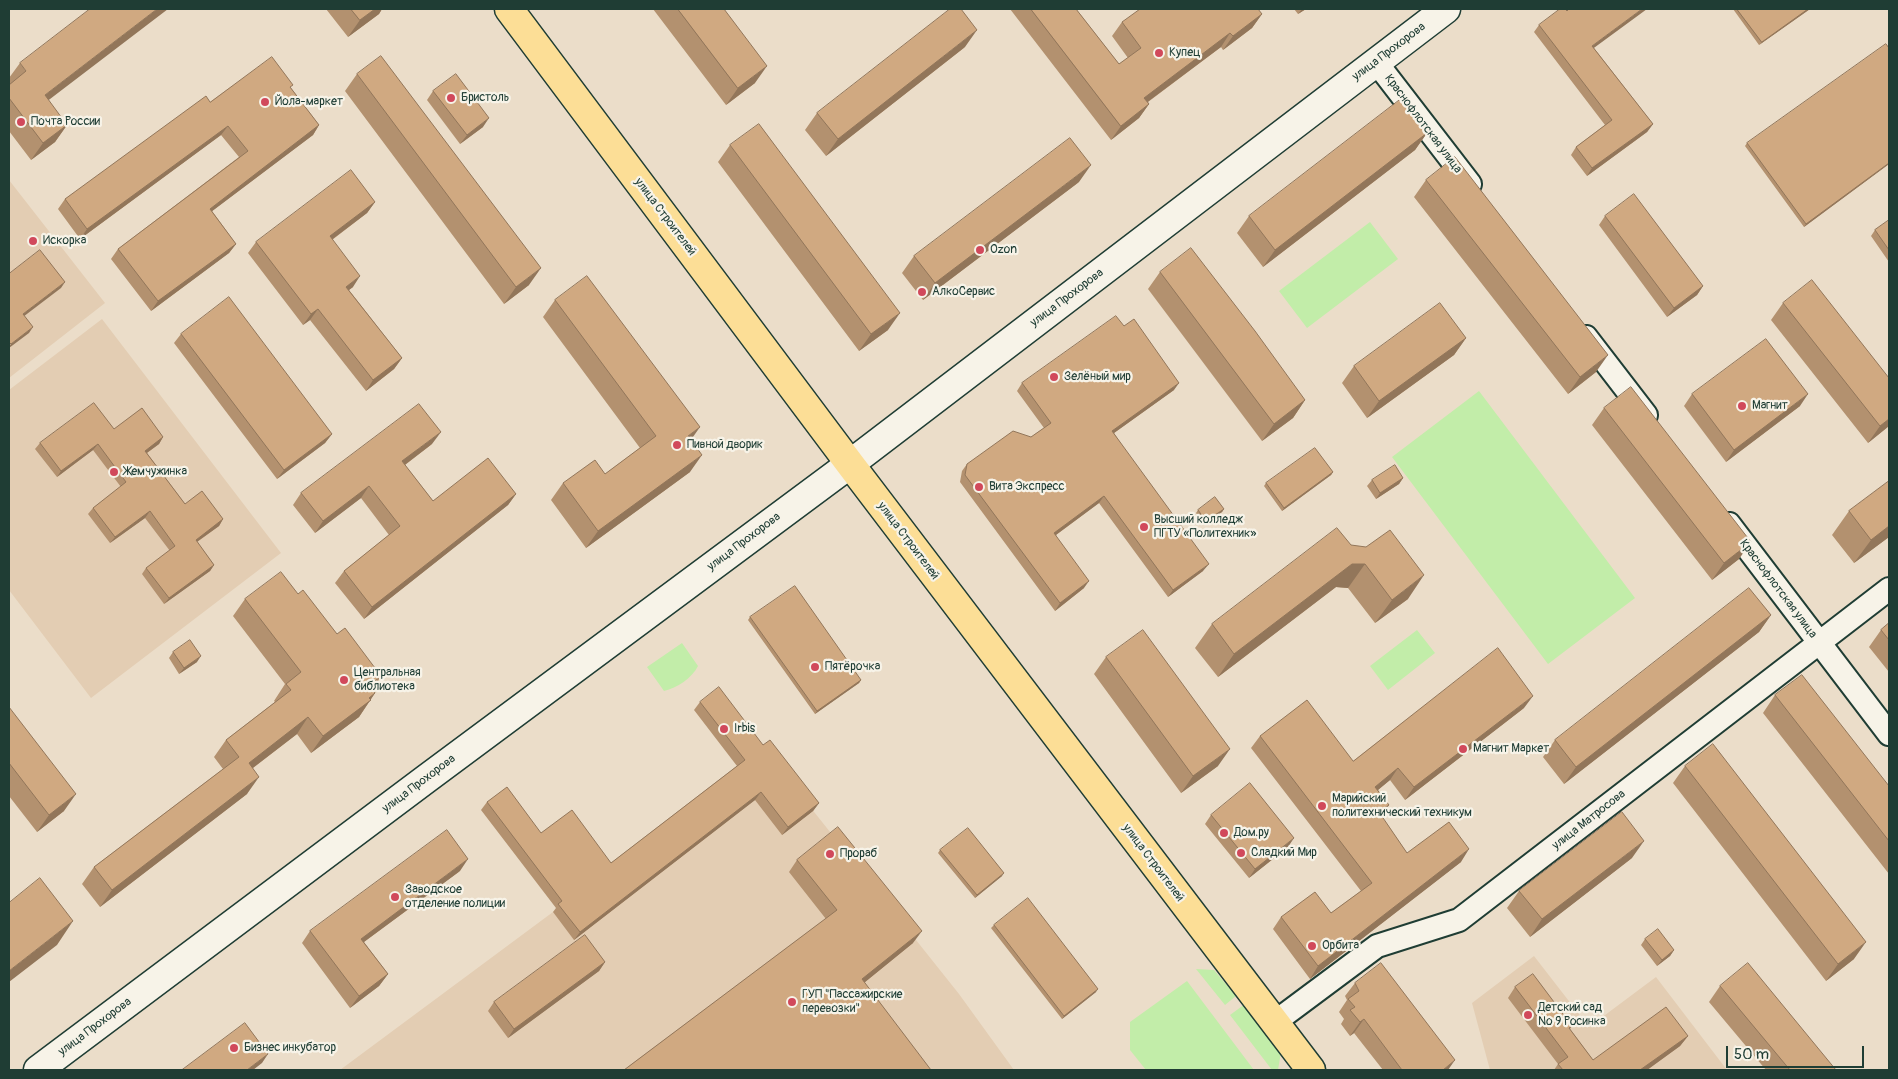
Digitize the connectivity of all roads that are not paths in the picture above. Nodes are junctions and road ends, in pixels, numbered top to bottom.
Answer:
1 (510, 9) edge
2 (1446, 9) edge
3 (1376, 62) junction
4 (1483, 202) edge
5 (1572, 318) edge
6 (1661, 435) edge
7 (850, 464) junction
8 (1714, 505) edge
9 (1889, 589) edge
10 (1820, 643) junction
11 (1889, 734) edge
12 (1275, 1022) junction
13 (38, 1070) edge
14 (1311, 1070) edge

1 - 7 main road, улица Строителей
2 - 3 street, улица Прохорова
3 - 4 street, Краснофлотская улица
3 - 7 street, улица Прохорова
5 - 6 street
7 - 12 main road, улица Строителей
7 - 13 street, улица Прохорова
8 - 10 street, Краснофлотская улица
9 - 10 street, улица Матросова
10 - 11 street, Краснофлотская улица
10 - 12 street, улица Матросова
12 - 14 main road, улица Строителей

